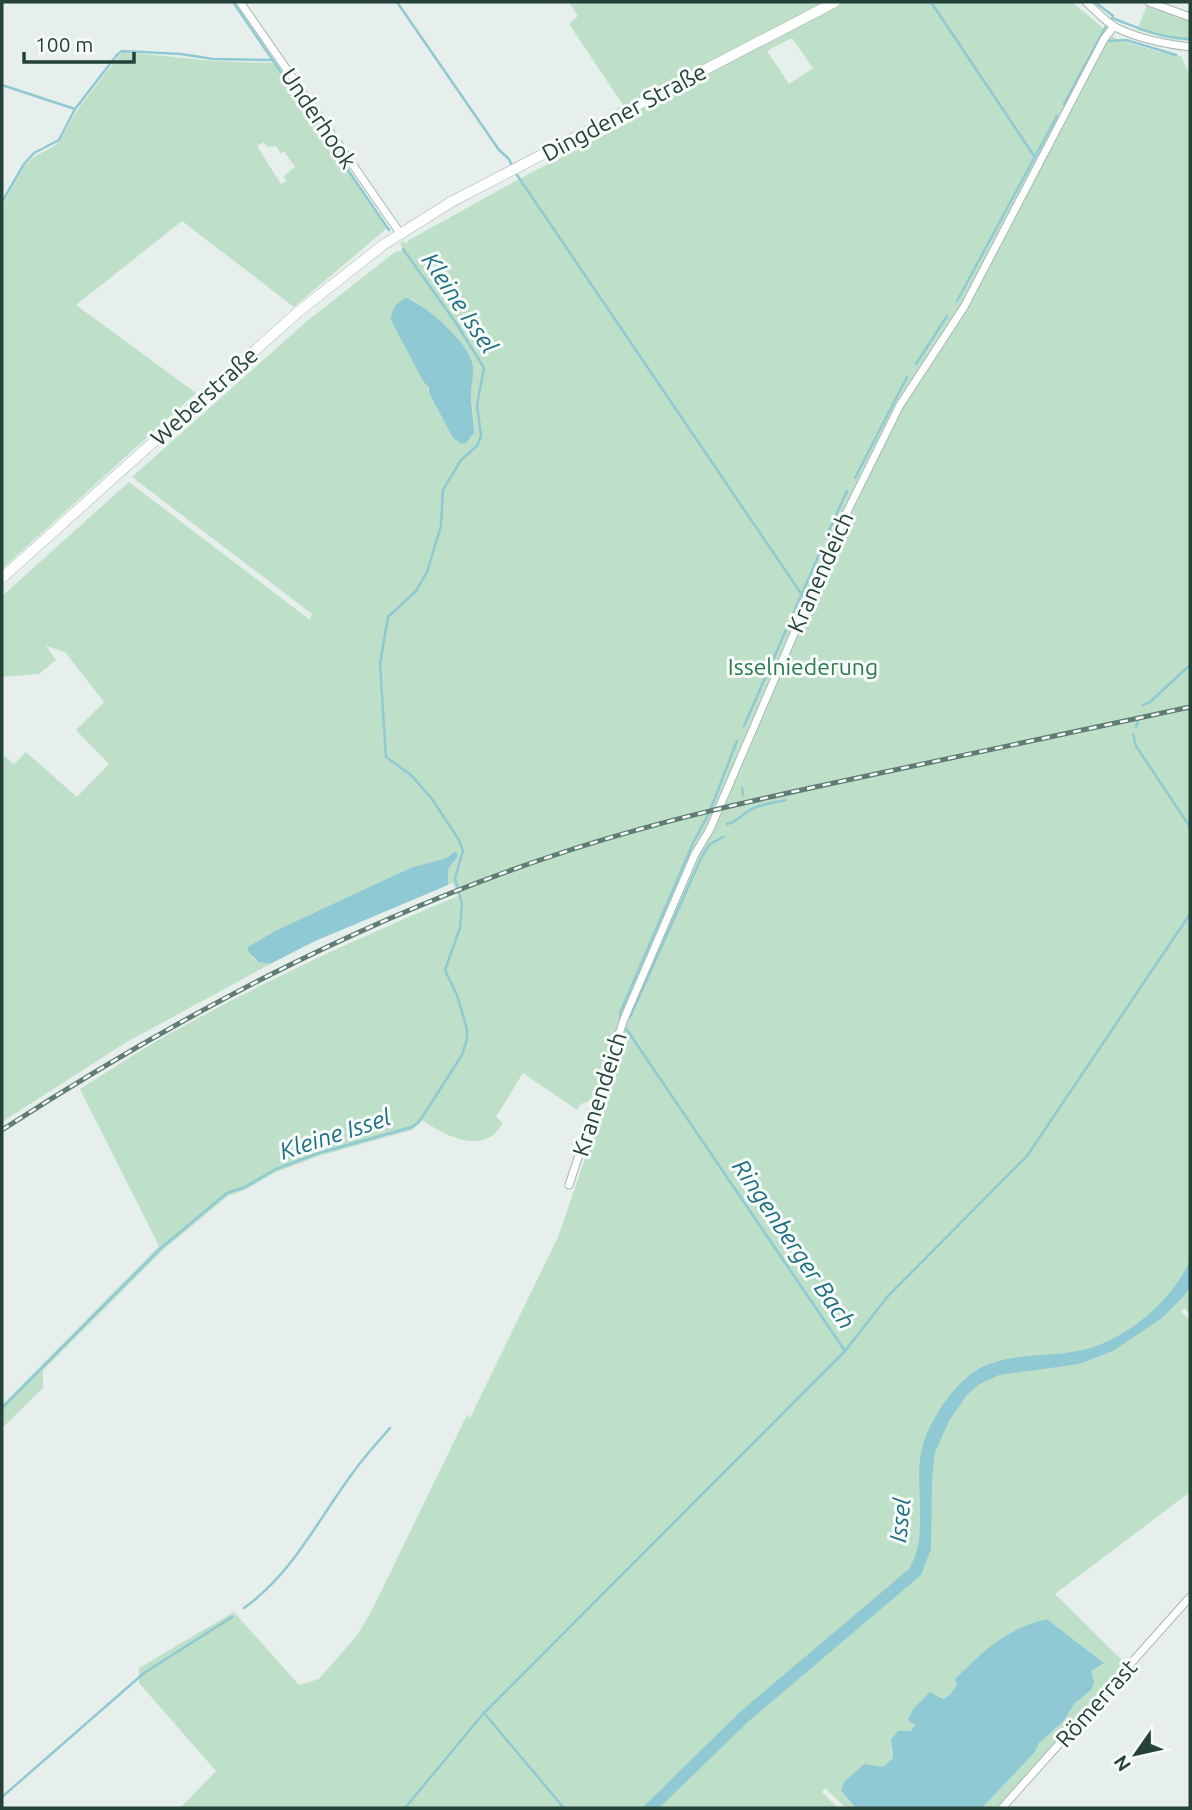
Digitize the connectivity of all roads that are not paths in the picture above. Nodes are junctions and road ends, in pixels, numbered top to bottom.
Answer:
1 (240, 2) edge
2 (835, 2) edge
3 (1086, 2) edge
4 (1149, 2) edge
5 (1190, 17) edge
6 (1114, 26) junction
7 (1190, 47) edge
8 (414, 224) joint
9 (400, 233) junction
10 (2, 578) edge
11 (569, 1185) dead end
12 (1190, 1597) edge
13 (1002, 1808) edge

1 - 9 street, Underhook
2 - 8 main road, Dingdener Straße
3 - 6 street
4 - 5 street
6 - 7 street
6 - 11 street, Kranendeich
8 - 9 main road, Weberstraße
9 - 10 main road, Weberstraße
12 - 13 street, Römerrast

